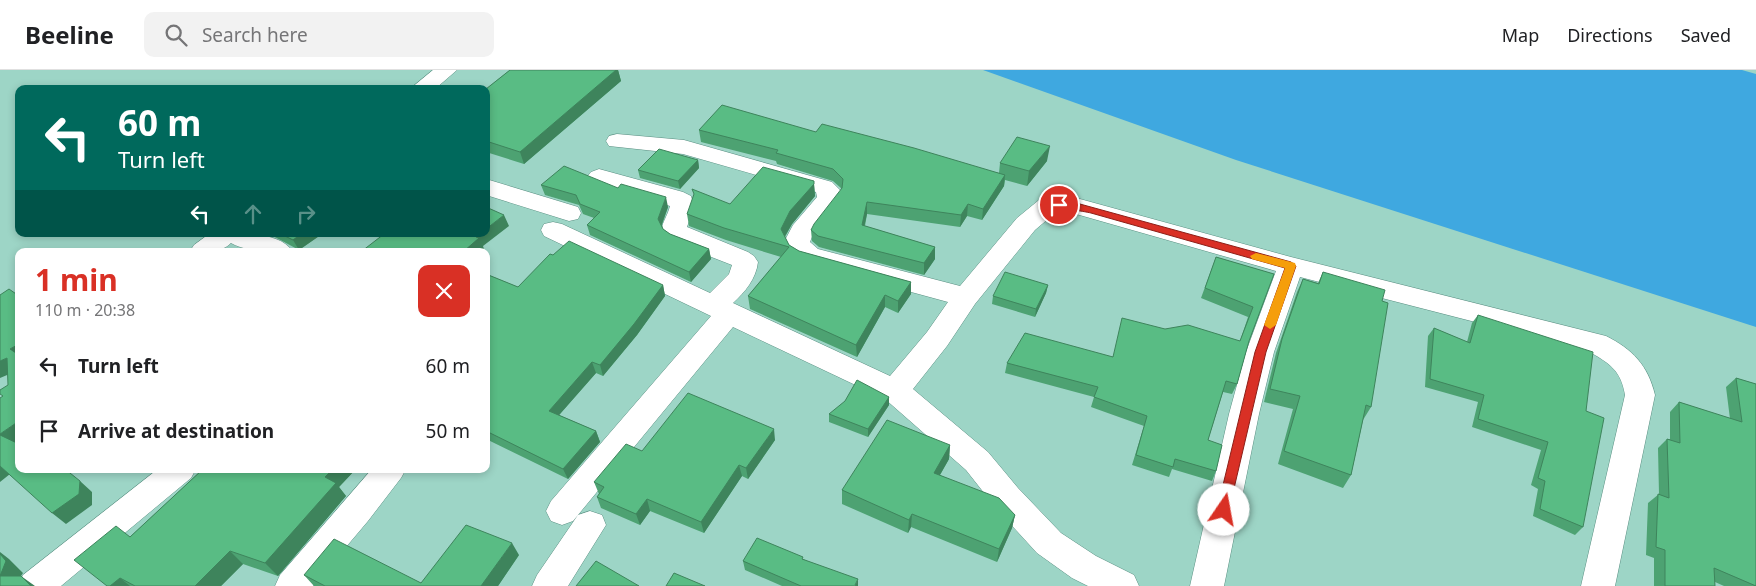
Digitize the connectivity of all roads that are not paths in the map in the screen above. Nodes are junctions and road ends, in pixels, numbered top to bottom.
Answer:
1 (447, 70) edge
2 (426, 85) edge
3 (617, 140) dead end
4 (599, 177) dead end
5 (490, 189) edge
6 (221, 237) edge
7 (242, 237) edge
8 (207, 248) edge
9 (271, 248) edge
10 (1291, 266) junction
11 (966, 297) junction
12 (721, 309) junction
13 (895, 392) junction
14 (175, 473) edge
15 (387, 473) edge
16 (35, 586) edge
17 (292, 586) edge
18 (549, 586) edge
19 (1122, 586) edge
20 (1207, 586) edge
21 (1598, 586) edge

1 - 2 street
3 - 11 street
4 - 12 street
5 - 12 street
6 - 8 street
7 - 9 street
10 - 11 street
10 - 20 street
10 - 21 street
11 - 13 street
12 - 13 street
12 - 18 street
13 - 19 street
14 - 16 street
15 - 17 street

